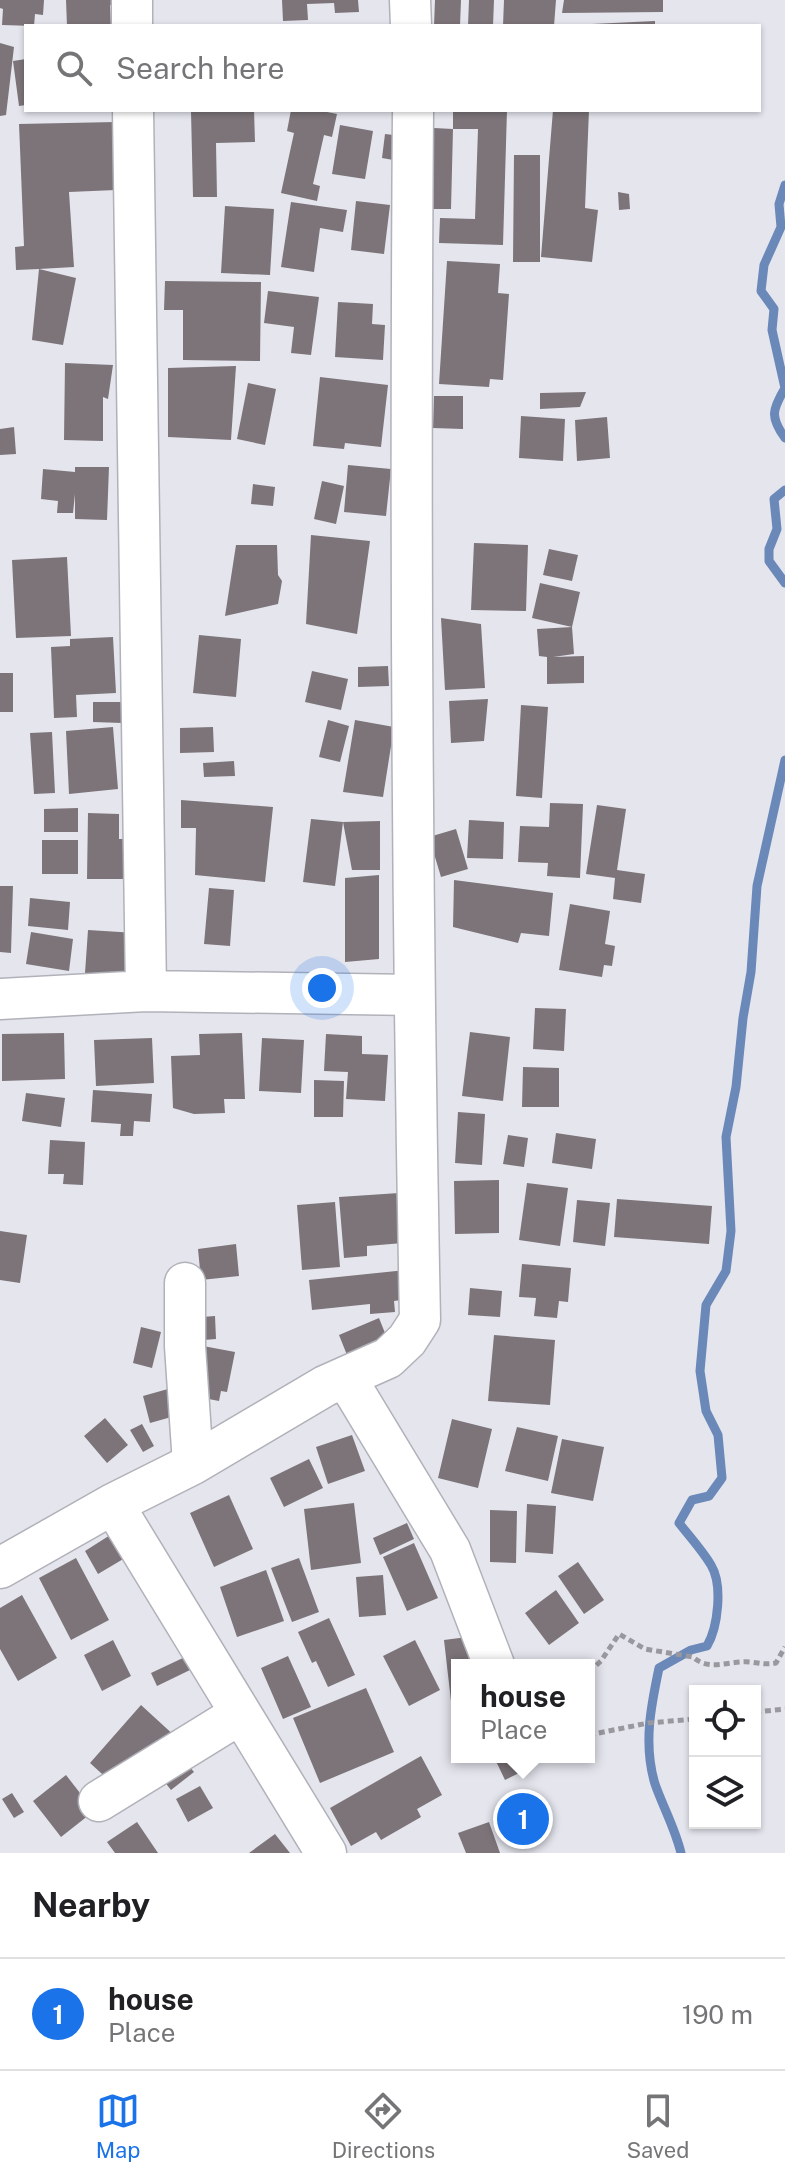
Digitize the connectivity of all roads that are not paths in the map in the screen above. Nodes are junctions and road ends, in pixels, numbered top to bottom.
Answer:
1 (132, 0) edge
2 (410, 0) edge
3 (132, 24) edge
4 (411, 24) edge
5 (133, 112) edge
6 (413, 112) edge
7 (146, 991) junction
8 (414, 995) junction
9 (0, 999) edge
10 (185, 1283) dead end
11 (346, 1378) junction
12 (193, 1464) junction
13 (113, 1504) junction
14 (0, 1568) edge
15 (492, 1659) edge
16 (240, 1714) junction
17 (99, 1801) dead end
18 (326, 1853) edge

1 - 3 street
2 - 4 street
5 - 7 street
6 - 8 street
7 - 8 street
7 - 9 street
8 - 11 street
10 - 12 street
11 - 12 street
11 - 15 street
12 - 13 street
13 - 14 street
13 - 16 street
16 - 17 street
16 - 18 street

